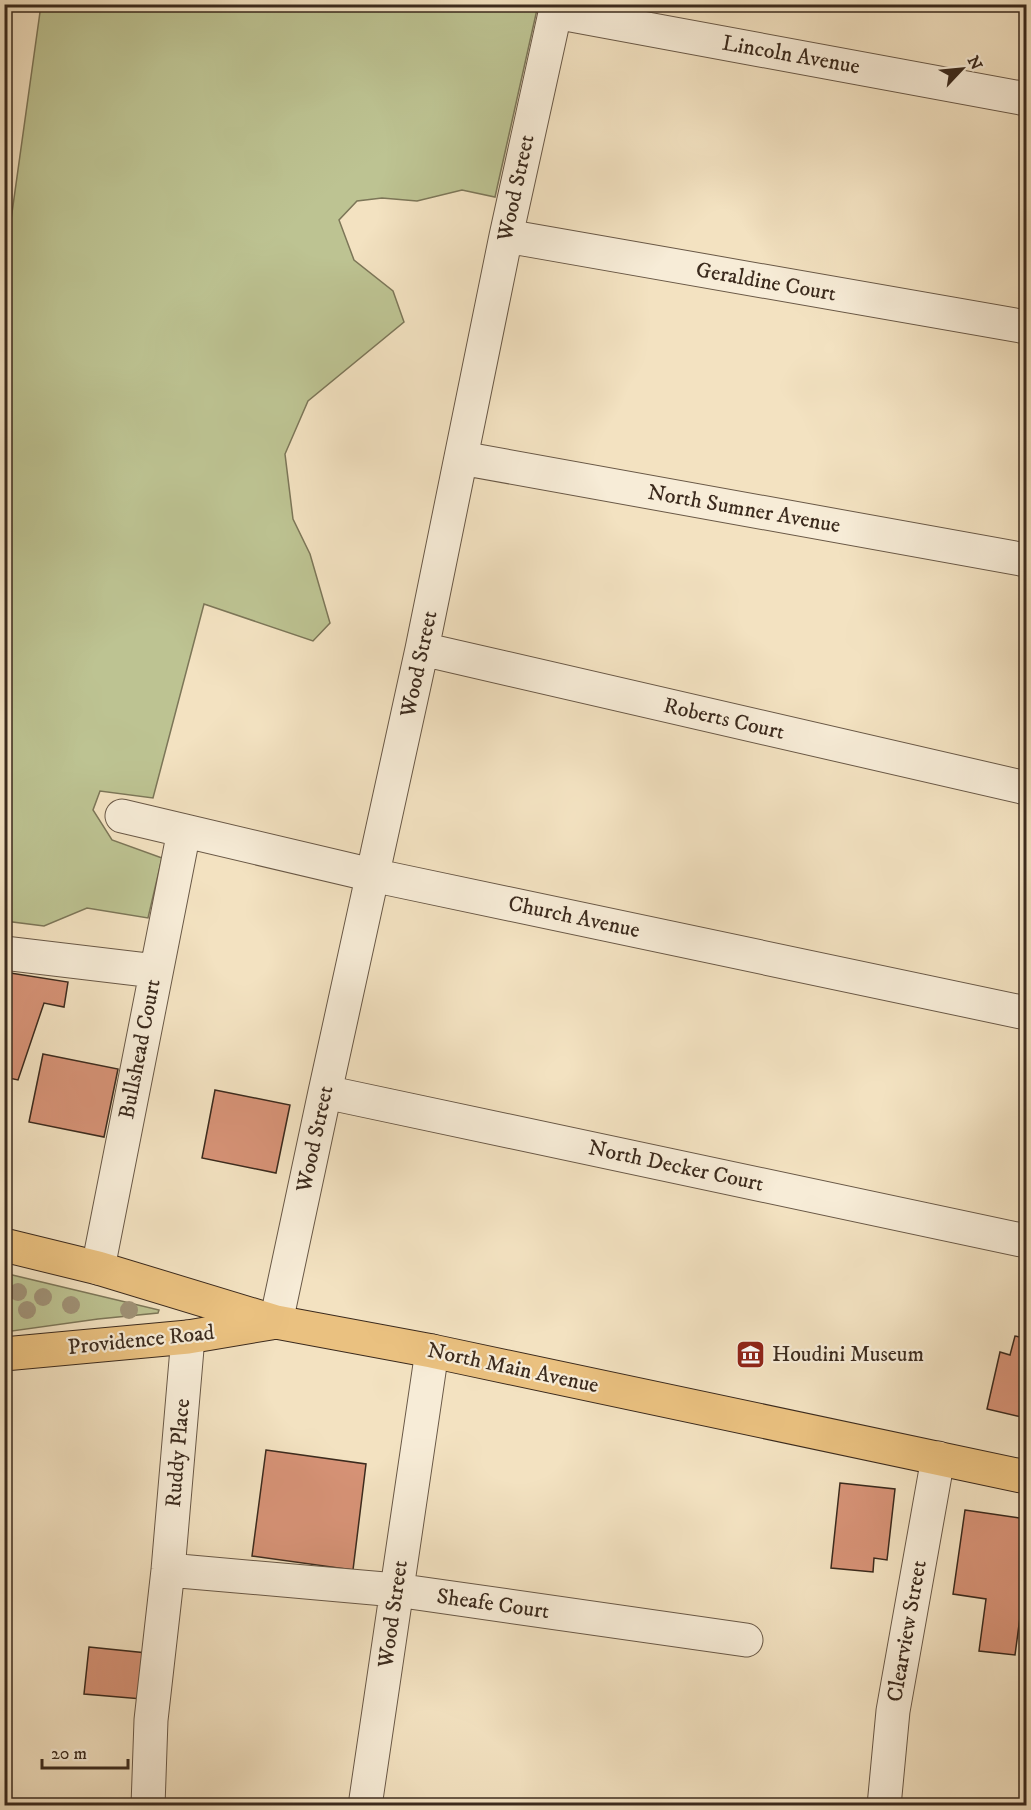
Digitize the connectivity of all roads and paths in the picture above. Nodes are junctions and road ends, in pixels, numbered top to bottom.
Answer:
1 (556, 8) edge
2 (1026, 99) edge
3 (506, 236) junction
4 (1026, 327) edge
5 (460, 458) junction
6 (1026, 560) edge
7 (422, 649) junction
8 (1026, 788) edge
9 (122, 816) dead end
10 (184, 831) junction
11 (372, 874) junction
12 (4, 953) edge
13 (155, 971) junction
14 (1026, 1013) edge
15 (325, 1092) junction
16 (1026, 1241) edge
17 (4, 1245) edge
18 (98, 1268) junction
19 (276, 1322) junction
20 (188, 1337) junction
21 (432, 1351) junction
22 (4, 1354) edge
23 (938, 1458) junction
24 (1026, 1477) edge
25 (168, 1570) junction
26 (396, 1590) junction
27 (746, 1640) dead end
28 (148, 1806) edge
29 (365, 1806) edge
30 (884, 1806) edge

1 - 2 street, Lincoln Avenue
1 - 3 street, Wood Street
3 - 4 street, Geraldine Court
3 - 5 street, Wood Street
5 - 6 street, North Sumner Avenue
5 - 7 street, Wood Street
7 - 8 street, Roberts Court
7 - 11 street, Wood Street
9 - 10 street, Church Avenue
10 - 11 street, Church Avenue
10 - 13 street, Bullshead Court
11 - 14 street, Church Avenue
11 - 15 street, Wood Street
12 - 13 street
13 - 18 street, Bullshead Court
15 - 16 street, North Decker Court
15 - 19 street, Wood Street
17 - 18 main road, North Main Avenue
18 - 19 main road, North Main Avenue
19 - 20 main road, Providence Road
19 - 21 main road, North Main Avenue
20 - 22 main road, Providence Road
20 - 25 street, Ruddy Place
21 - 23 main road, North Main Avenue
21 - 26 street, Wood Street
23 - 24 main road, North Main Avenue
23 - 30 street, Clearview Street
25 - 26 street, Sheafe Court
25 - 28 street, Ruddy Place
26 - 27 street, Sheafe Court
26 - 29 street, Wood Street

